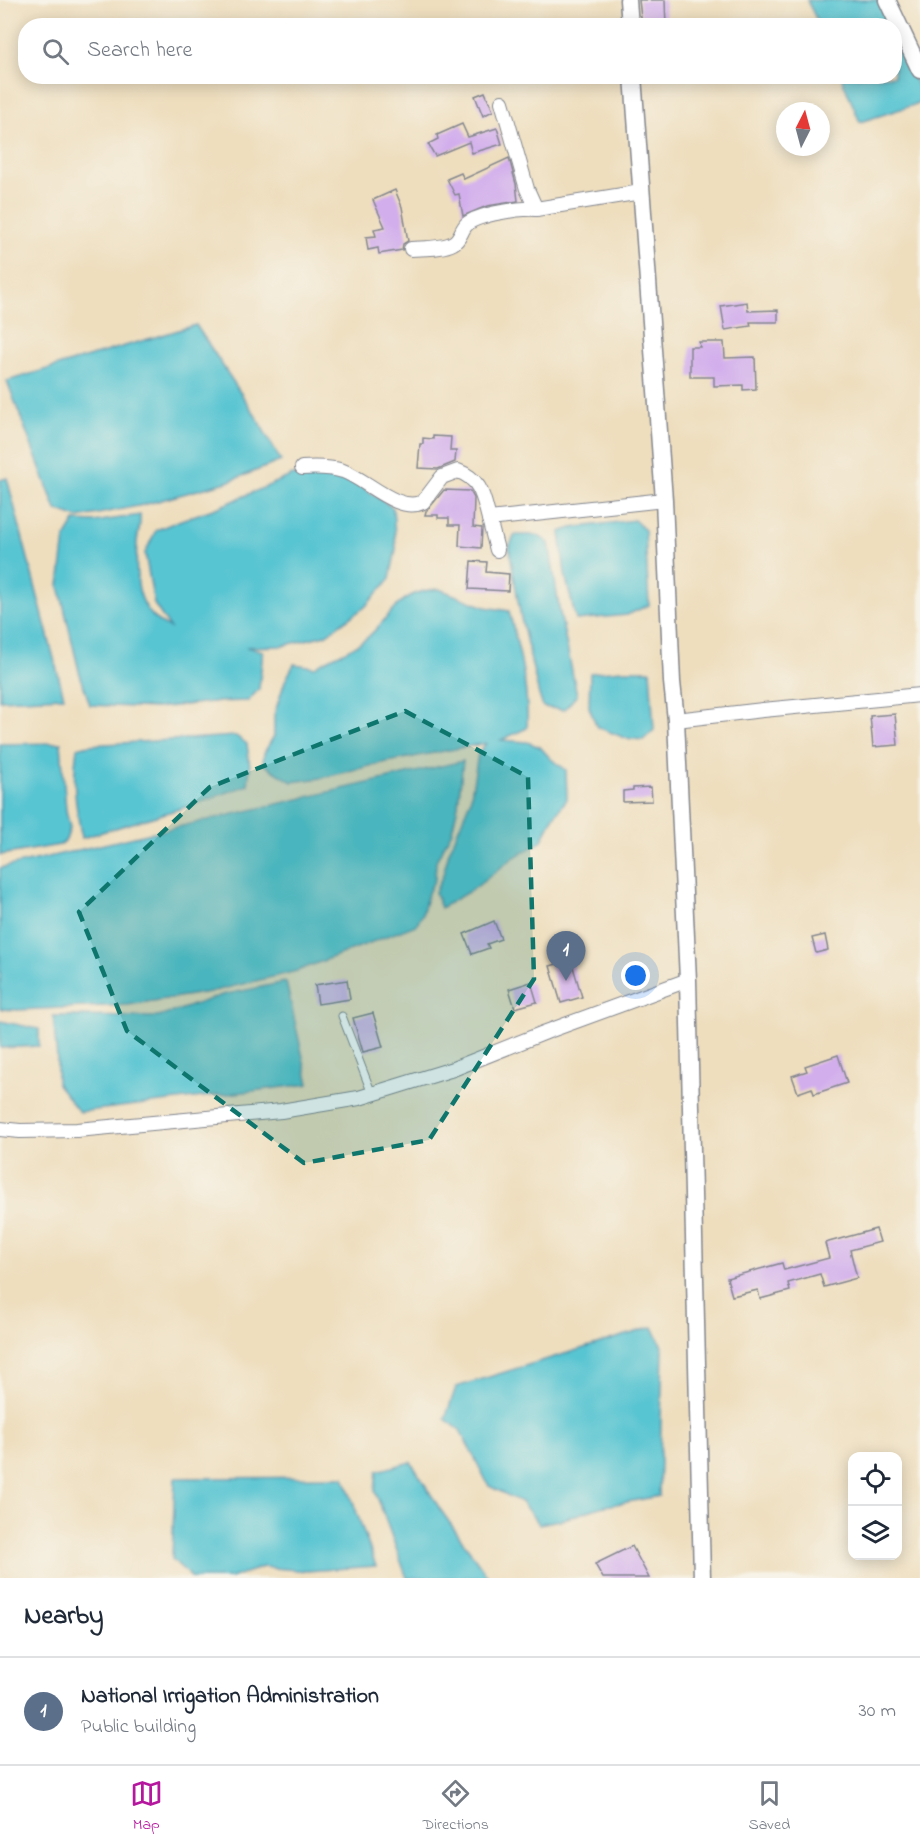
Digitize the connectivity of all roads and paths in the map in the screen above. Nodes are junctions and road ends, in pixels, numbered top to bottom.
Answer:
1 (628, 0) edge
2 (887, 0) edge
3 (629, 18) edge
4 (895, 18) edge
5 (902, 32) edge
6 (920, 70) edge
7 (634, 84) edge
8 (502, 102) dead end
9 (641, 192) junction
10 (536, 209) junction
11 (411, 249) dead end
12 (302, 468) dead end
13 (664, 500) junction
14 (489, 519) junction
15 (498, 550) dead end
16 (920, 695) edge
17 (676, 720) junction
18 (688, 980) junction
19 (342, 1017) dead end
20 (372, 1094) junction
21 (0, 1130) edge
22 (702, 1578) edge

1 - 3 street
2 - 4 street
5 - 6 street
7 - 9 street
8 - 10 street
9 - 10 street
9 - 13 street
10 - 11 street
12 - 14 street
13 - 14 street
13 - 17 street
14 - 15 street
16 - 17 street
17 - 18 street
18 - 20 street
18 - 22 street
19 - 20 lane
20 - 21 street

